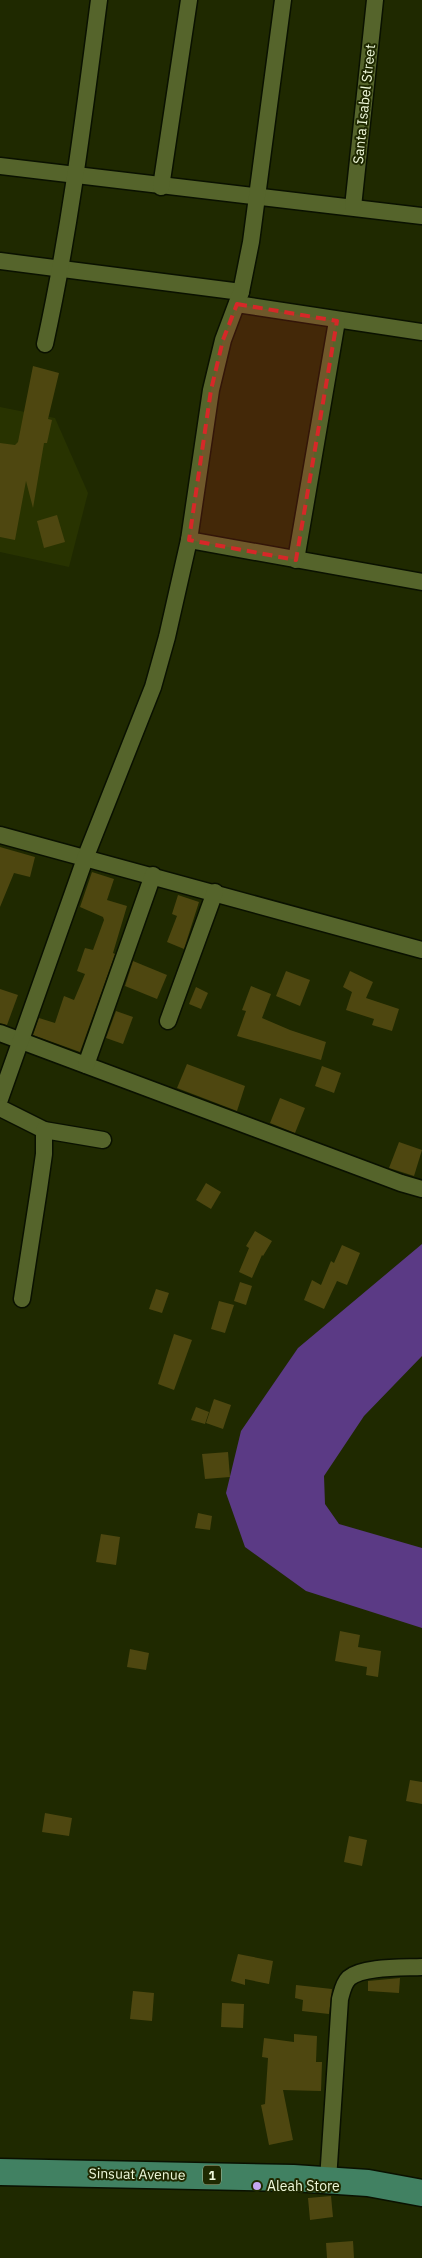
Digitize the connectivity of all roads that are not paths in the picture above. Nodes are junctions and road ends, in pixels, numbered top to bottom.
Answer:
1 (99, 0) edge
2 (189, 0) edge
3 (283, 0) edge
4 (374, 0) edge
5 (0, 166) edge
6 (76, 174) junction
7 (161, 187) junction
8 (258, 197) junction
9 (353, 207) junction
10 (422, 216) edge
11 (0, 261) edge
12 (61, 268) junction
13 (239, 298) junction
14 (337, 321) junction
15 (422, 332) edge
16 (45, 344) dead end
17 (189, 540) junction
18 (296, 560) junction
19 (422, 582) edge
20 (0, 835) edge
21 (86, 856) junction
22 (154, 875) junction
23 (215, 892) junction
24 (422, 950) edge
25 (168, 1021) dead end
26 (0, 1033) edge
27 (22, 1041) junction
28 (86, 1065) junction
29 (0, 1099) edge
30 (0, 1108) edge
31 (44, 1130) junction
32 (103, 1140) dead end
33 (422, 1189) edge
34 (22, 1300) dead end
35 (422, 1967) edge
36 (0, 2172) edge
37 (328, 2180) junction
38 (422, 2193) edge

1 - 6 street
2 - 7 street
3 - 8 street
4 - 9 street, Santa Isabel Street
5 - 6 street
6 - 7 street
6 - 12 street
7 - 8 street
8 - 9 street
8 - 13 street
9 - 10 street
11 - 12 street
12 - 13 street
12 - 16 street
13 - 14 street
13 - 17 street
14 - 15 street
14 - 18 street
17 - 18 street
17 - 21 street
18 - 19 street
20 - 21 street
21 - 22 street
21 - 27 street
22 - 23 street
22 - 28 street
23 - 24 street
23 - 25 street
26 - 27 street
27 - 28 street
27 - 29 street
28 - 33 street
30 - 31 street
31 - 32 street
31 - 34 street
35 - 37 street
36 - 37 main road, Sinsuat Avenue / 1
37 - 38 main road, Sinsuat Avenue / 1

